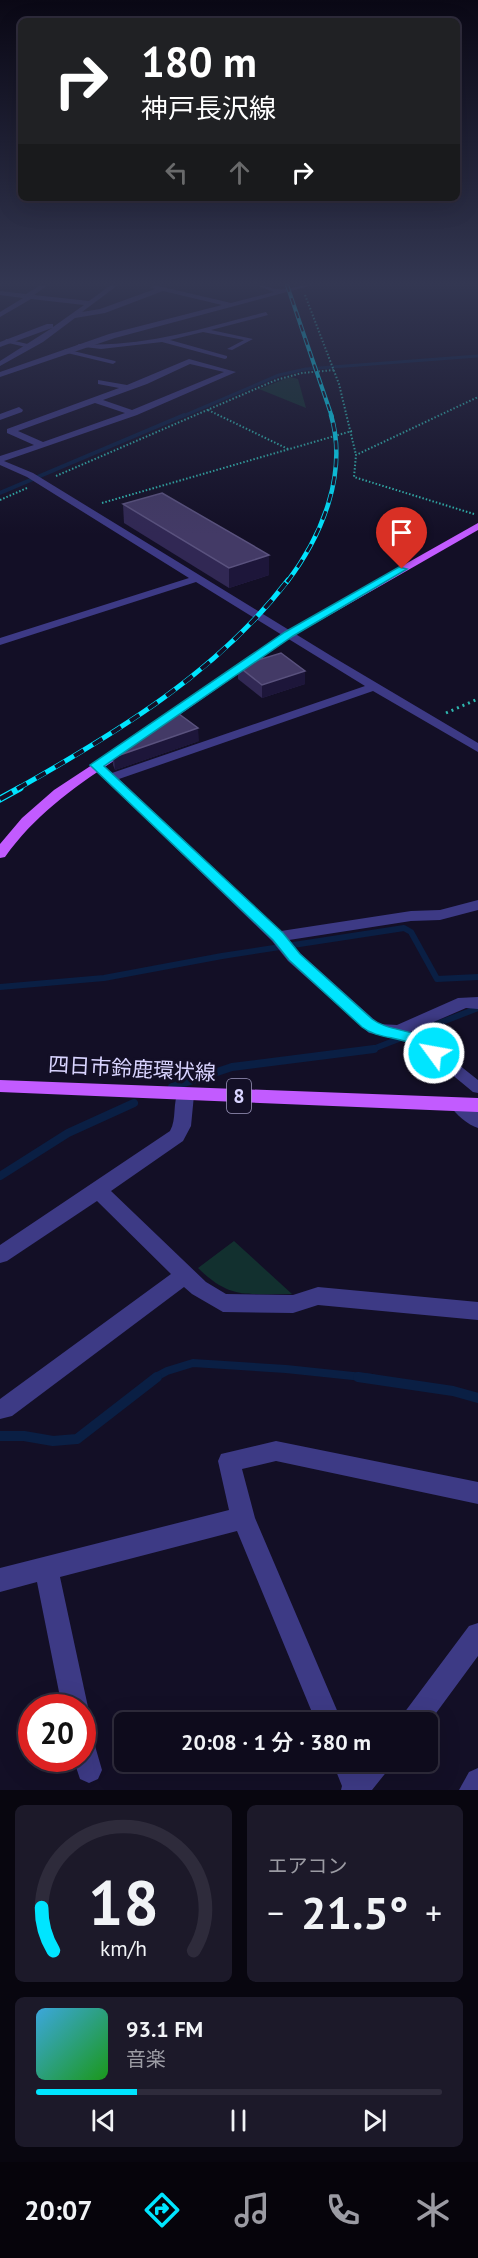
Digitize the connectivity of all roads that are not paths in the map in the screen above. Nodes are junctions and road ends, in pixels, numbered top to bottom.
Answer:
1 (18, 369) edge
2 (175, 369) edge
3 (218, 369) edge
4 (0, 375) edge
5 (101, 382) dead end
6 (128, 388) junction
7 (94, 400) junction
8 (19, 410) dead end
9 (134, 413) junction
10 (0, 417) edge
11 (43, 446) junction
12 (0, 460) edge
13 (11, 466) junction
14 (0, 471) edge
15 (478, 526) edge
16 (199, 578) junction
17 (289, 634) junction
18 (0, 642) edge
19 (375, 687) junction
20 (478, 748) edge
21 (96, 765) junction
22 (111, 778) junction
23 (0, 854) edge
24 (478, 905) edge
25 (283, 943) junction
26 (471, 1003) edge
27 (392, 1031) junction
28 (0, 1086) edge
29 (478, 1088) edge
30 (185, 1095) junction
31 (459, 1105) junction
32 (478, 1105) edge
33 (478, 1121) edge
34 (98, 1190) junction
35 (0, 1255) edge
36 (185, 1275) junction
37 (478, 1311) edge
38 (0, 1409) edge
39 (478, 1493) edge
40 (243, 1518) junction
41 (46, 1568) junction
42 (0, 1580) edge
43 (478, 1635) edge
44 (72, 1694) edge
45 (325, 1712) edge
46 (420, 1712) edge
47 (349, 1772) edge
48 (370, 1772) edge
49 (478, 1781) edge
50 (355, 1789) edge
51 (472, 1790) edge

1 - 4 street
2 - 6 street
3 - 9 street
5 - 6 street
6 - 7 street
7 - 9 street
7 - 11 street
8 - 10 street
9 - 11 street
11 - 12 street
12 - 13 street
13 - 14 street
13 - 16 street
15 - 17 main road
16 - 17 street
16 - 18 street
17 - 19 street
17 - 21 main road
19 - 20 street
19 - 22 street
21 - 22 street
21 - 23 main road
22 - 25 street
24 - 25 street
25 - 27 street
26 - 27 street
27 - 29 lane
28 - 30 main road, 四日市鈴鹿環状線 / 8
30 - 31 main road, 四日市鈴鹿環状線 / 8
30 - 34 street
31 - 32 main road, 四日市鈴鹿環状線 / 8
31 - 33 street
34 - 35 street
34 - 36 street
36 - 37 street
36 - 38 street
39 - 40 street
40 - 41 street
40 - 45 street
41 - 42 street
41 - 44 street
43 - 46 street
47 - 50 street
48 - 50 street
49 - 51 street

